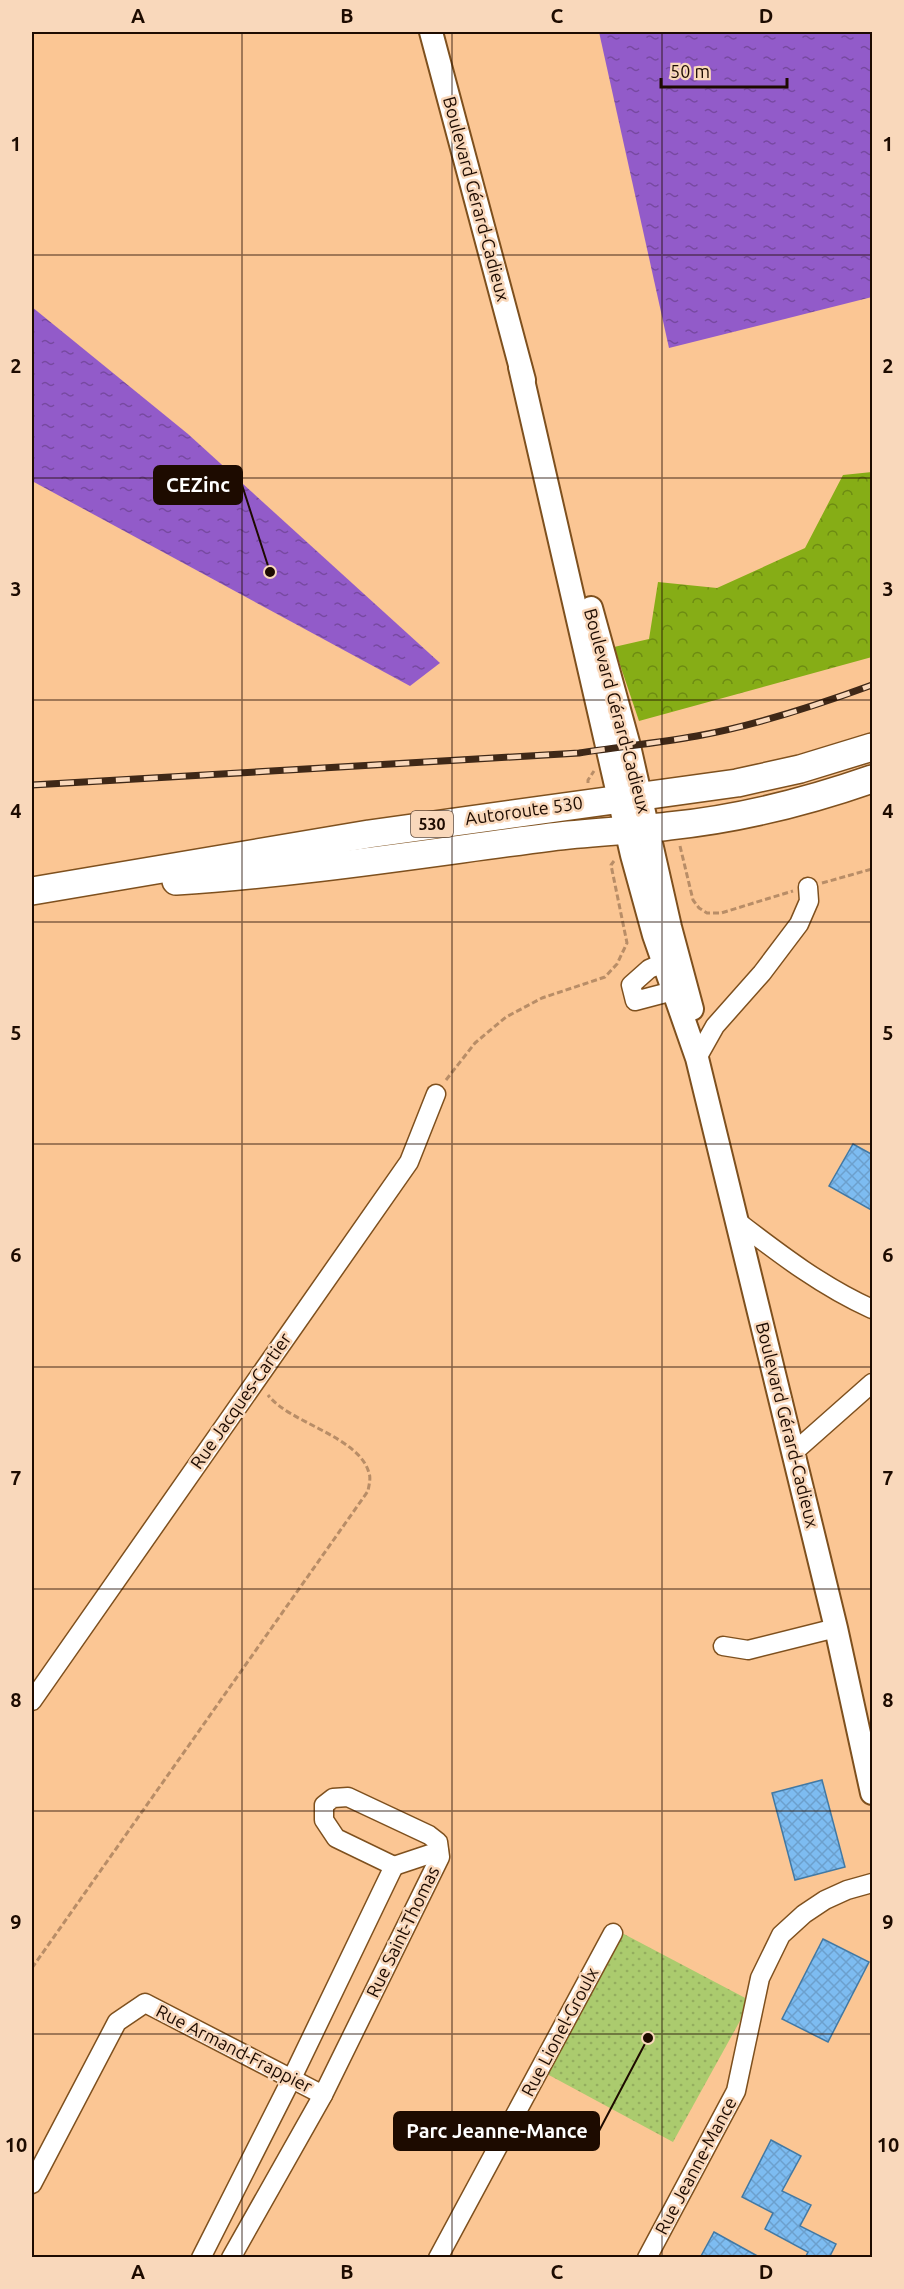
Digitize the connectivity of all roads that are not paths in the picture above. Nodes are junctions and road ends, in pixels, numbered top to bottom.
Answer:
1 (431, 32) edge
2 (873, 747) edge
3 (873, 779) edge
4 (630, 797) junction
5 (637, 829) junction
6 (808, 887) road end
7 (663, 963) junction
8 (673, 991) junction
9 (698, 1058) junction
10 (436, 1094) dead end
11 (738, 1222) junction
12 (873, 1310) edge
13 (873, 1383) edge
14 (794, 1452) junction
15 (836, 1628) junction
16 (723, 1646) dead end
17 (32, 1701) edge
18 (873, 1793) edge
19 (439, 1851) junction
20 (394, 1866) junction
21 (873, 1883) edge
22 (613, 1933) dead end
23 (292, 2078) junction
24 (323, 2095) junction
25 (32, 2184) edge
26 (201, 2258) edge
27 (231, 2258) edge
28 (438, 2258) edge
29 (647, 2258) edge

1 - 4 main road, Boulevard Gérard-Cadieux
2 - 4 highway, Autoroute 530 / 530
3 - 5 highway, Autoroute 530 / 530
4 - 5 main road, Boulevard Gérard-Cadieux
4 - 5 highway, Autoroute 530 / 530
5 - 7 main road, Boulevard Gérard-Cadieux
5 - 9 main road, Boulevard Gérard-Cadieux
6 - 9 street
7 - 8 main road, Boulevard Gérard-Cadieux
7 - 8 street
8 - 9 main road, Boulevard Gérard-Cadieux
9 - 11 main road, Boulevard Gérard-Cadieux
10 - 17 street, Rue Jacques-Cartier
11 - 12 street
11 - 14 main road, Boulevard Gérard-Cadieux
13 - 14 street
14 - 15 main road, Boulevard Gérard-Cadieux
15 - 16 street
15 - 18 main road, Boulevard Gérard-Cadieux
19 - 20 street
19 - 20 street, Rue Saint-Thomas
19 - 24 street, Rue Saint-Thomas
20 - 23 street, Rue Saint-Thomas
21 - 29 street, Rue Jeanne-Mance
22 - 28 street, Rue Lionel-Groulx
23 - 24 street, Rue Armand-Frappier
23 - 25 street, Rue Armand-Frappier
23 - 26 street, Rue Saint-Thomas
24 - 27 street, Rue Saint-Thomas

